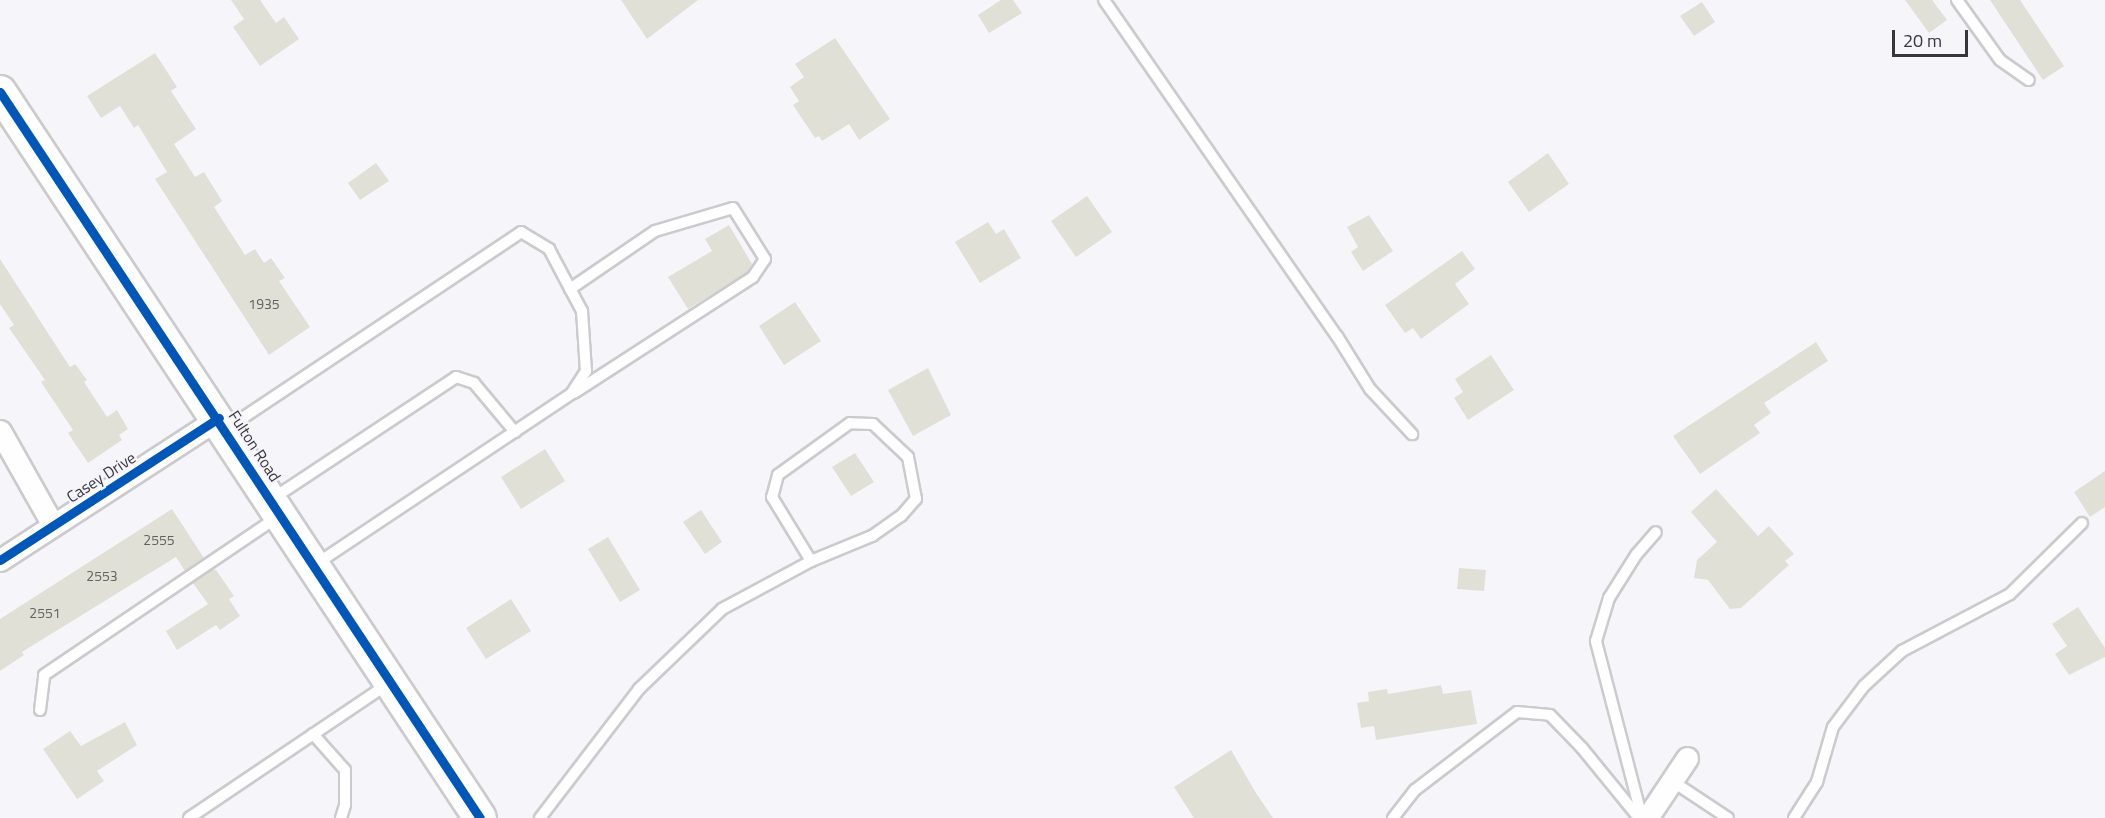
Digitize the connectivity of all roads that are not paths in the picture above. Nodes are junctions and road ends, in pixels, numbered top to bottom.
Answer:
1 (1104, 0) edge
2 (1957, 0) edge
3 (2029, 80) dead end
4 (0, 92) edge
5 (570, 289) junction
6 (572, 394) junction
7 (223, 424) junction
8 (0, 431) edge
9 (515, 432) junction
10 (1412, 434) dead end
11 (277, 507) junction
12 (2082, 523) dead end
13 (53, 525) junction
14 (1656, 532) dead end
15 (0, 560) edge
16 (811, 561) junction
17 (314, 565) junction
18 (390, 682) junction
19 (40, 710) dead end
20 (313, 734) junction
21 (1687, 758) dead end
22 (1672, 781) junction
23 (189, 818) edge
24 (341, 818) edge
25 (480, 818) edge
26 (540, 818) edge
27 (1392, 818) edge
28 (1641, 818) edge
29 (1647, 818) edge
30 (1728, 818) edge
31 (1794, 818) edge

1 - 10 lane
2 - 3 lane
4 - 7 main road, Fulton Road
5 - 6 lane
5 - 6 lane
5 - 7 lane
6 - 9 lane
7 - 11 main road, Fulton Road
7 - 13 street, Casey Drive
8 - 13 street
9 - 11 lane
9 - 17 lane
11 - 17 main road, Fulton Road
11 - 19 lane
12 - 31 lane
13 - 15 street, Casey Drive
14 - 28 lane
16 - 16 lane
16 - 26 lane
17 - 18 main road, Fulton Road
18 - 20 lane
18 - 25 main road, Fulton Road
20 - 23 lane
20 - 24 lane
21 - 22 street
22 - 29 street
22 - 30 lane
27 - 28 lane

